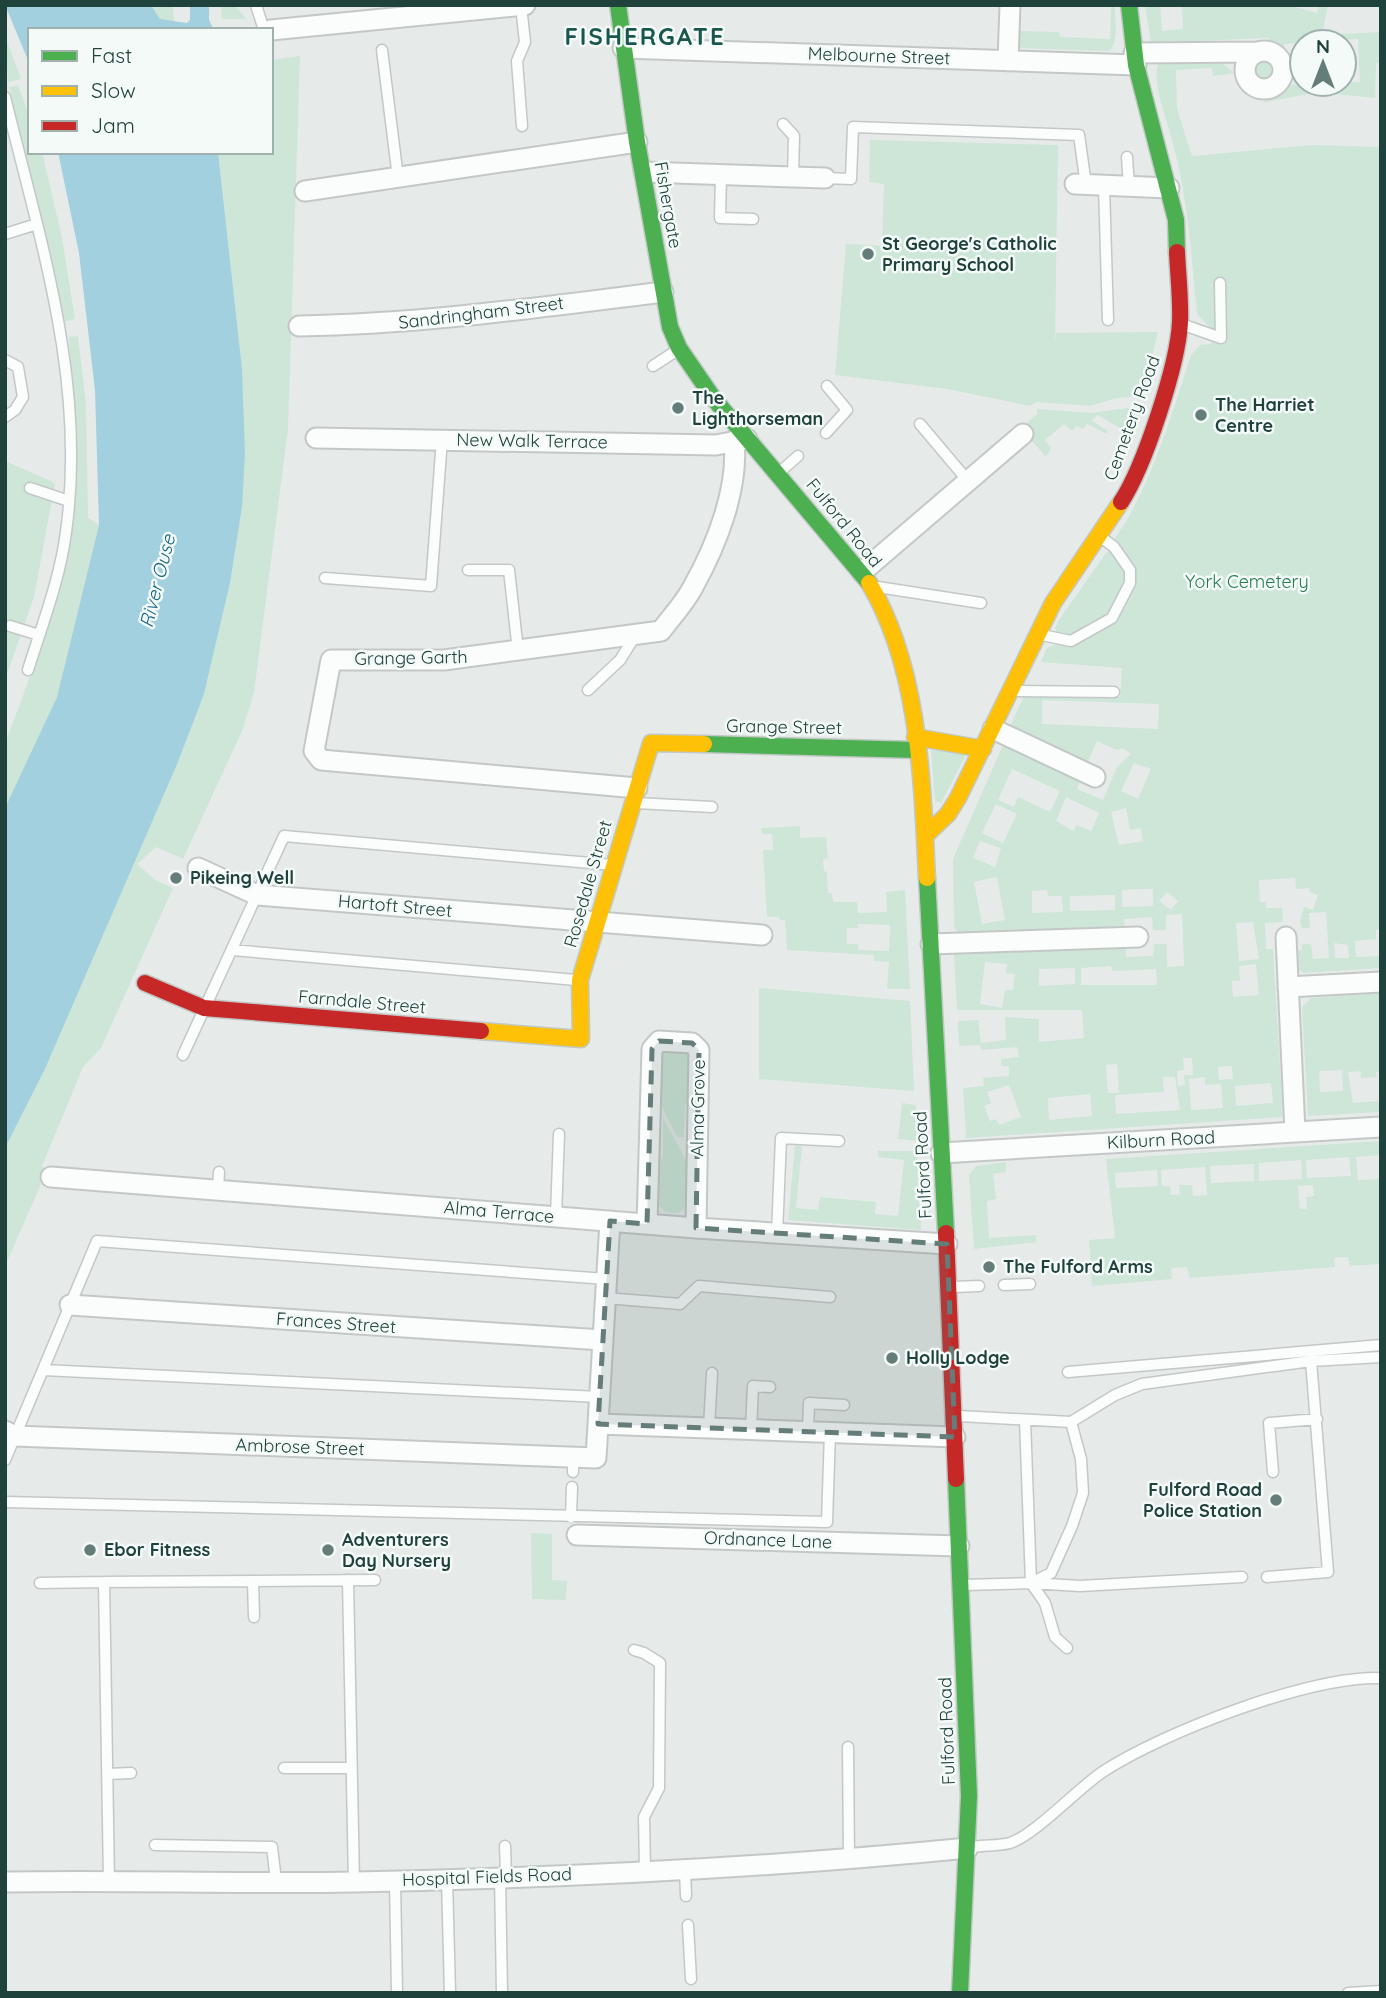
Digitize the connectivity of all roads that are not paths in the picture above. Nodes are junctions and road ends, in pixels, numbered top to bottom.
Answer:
1 (256, 5) edge
2 (523, 5) edge
3 (618, 5) edge
4 (1010, 5) edge
5 (1129, 5) edge
6 (433, 10) edge
7 (263, 28) edge
8 (273, 30) edge
9 (623, 48) junction
10 (382, 50) dead end
11 (1257, 52) dead end
12 (1135, 59) junction
13 (1008, 61) junction
14 (5, 97) edge
15 (783, 124) dead end
16 (523, 127) dead end
17 (637, 142) junction
18 (1127, 157) dead end
19 (643, 172) junction
20 (721, 175) junction
21 (793, 177) junction
22 (825, 178) joint
23 (398, 179) junction
24 (1088, 185) junction
25 (1129, 188) junction
26 (1169, 188) junction
27 (305, 191) dead end
28 (753, 219) dead end
29 (37, 224) junction
30 (5, 234) edge
31 (1220, 283) dead end
32 (663, 292) junction
33 (1108, 320) dead end
34 (1180, 323) junction
35 (299, 326) dead end
36 (680, 348) junction
37 (5, 360) edge
38 (653, 366) dead end
39 (827, 386) dead end
40 (714, 399) joint
41 (5, 417) edge
42 (920, 424) dead end
43 (826, 433) dead end
44 (1023, 434) dead end
45 (316, 438) dead end
46 (442, 438) junction
47 (741, 440) junction
48 (798, 456) dead end
49 (778, 474) junction
50 (968, 481) junction
51 (30, 488) dead end
52 (69, 501) junction
53 (1100, 536) junction
54 (468, 570) dead end
55 (325, 578) dead end
56 (866, 579) junction
57 (981, 603) dead end
58 (10, 626) dead end
59 (1037, 634) junction
60 (39, 635) junction
61 (635, 636) junction
62 (518, 652) junction
63 (28, 670) dead end
64 (589, 691) dead end
65 (1012, 691) junction
66 (1114, 692) dead end
67 (993, 729) junction
68 (650, 743) joint
69 (916, 744) junction
70 (983, 749) junction
71 (1095, 777) dead end
72 (635, 795) junction
73 (712, 807) dead end
74 (925, 836) junction
75 (614, 865) junction
76 (198, 868) dead end
77 (257, 895) junction
78 (597, 922) junction
79 (762, 935) dead end
80 (1138, 937) dead end
81 (1286, 937) dead end
82 (931, 944) junction
83 (232, 950) junction
84 (580, 980) junction
85 (1381, 982) edge
86 (145, 983) dead end
87 (1288, 987) junction
88 (204, 1009) junction
89 (581, 1039) joint
90 (183, 1055) dead end
91 (1381, 1126) edge
92 (1295, 1132) junction
93 (559, 1134) dead end
94 (839, 1142) dead end
95 (941, 1153) junction
96 (51, 1177) dead end
97 (556, 1216) junction
98 (610, 1221) junction
99 (647, 1224) junction
100 (696, 1228) junction
101 (777, 1234) junction
102 (947, 1244) junction
103 (1030, 1283) dead end
104 (1004, 1285) dead end
105 (979, 1286) dead end
106 (949, 1287) junction
107 (605, 1288) junction
108 (830, 1297) dead end
109 (70, 1305) junction
110 (602, 1340) junction
111 (1381, 1345) edge
112 (1381, 1357) edge
113 (1311, 1362) junction
114 (43, 1370) junction
115 (1068, 1372) dead end
116 (712, 1373) dead end
117 (770, 1387) dead end
118 (599, 1396) junction
119 (844, 1405) dead end
120 (955, 1416) junction
121 (1317, 1419) junction
122 (1025, 1420) junction
123 (1071, 1422) junction
124 (598, 1424) junction
125 (709, 1428) junction
126 (751, 1430) junction
127 (808, 1432) junction
128 (830, 1433) junction
129 (10, 1434) edge
130 (955, 1437) junction
131 (5, 1460) edge
132 (1273, 1472) dead end
133 (572, 1487) dead end
134 (5, 1502) edge
135 (574, 1526) junction
136 (959, 1546) junction
137 (1242, 1577) dead end
138 (1267, 1577) dead end
139 (348, 1580) junction
140 (375, 1580) dead end
141 (253, 1581) junction
142 (104, 1582) junction
143 (40, 1583) dead end
144 (1031, 1583) junction
145 (961, 1586) junction
146 (254, 1616) dead end
147 (1066, 1648) dead end
148 (634, 1650) dead end
149 (1381, 1678) edge
150 (848, 1747) dead end
151 (284, 1768) dead end
152 (351, 1768) junction
153 (131, 1773) dead end
154 (107, 1774) junction
155 (155, 1845) dead end
156 (505, 1846) dead end
157 (968, 1847) junction
158 (849, 1857) junction
159 (685, 1869) junction
160 (645, 1871) junction
161 (503, 1877) junction
162 (447, 1879) junction
163 (109, 1881) junction
164 (276, 1881) junction
165 (395, 1881) junction
166 (5, 1882) edge
167 (354, 1882) junction
168 (687, 1896) dead end
169 (688, 1925) dead end
170 (691, 1979) dead end
171 (1381, 1990) edge
172 (397, 1993) edge
173 (450, 1993) edge
174 (502, 1993) edge
175 (960, 1993) edge
176 (1348, 1993) edge

1 - 7 lane
2 - 6 street
2 - 16 lane
3 - 9 main road, Fishergate
4 - 13 street
5 - 12 main road, Cemetery Road
6 - 8 street
9 - 13 street, Melbourne Street
9 - 17 main road, Fishergate
10 - 23 lane
11 - 12 street, Melbourne Street
12 - 13 street, Melbourne Street
12 - 26 main road, Cemetery Road
14 - 29 lane
15 - 21 lane
17 - 19 main road, Fishergate
17 - 23 street
18 - 25 lane
19 - 20 street
19 - 32 main road, Fishergate
20 - 21 street
20 - 28 lane
21 - 22 street
22 - 24 lane
23 - 27 street
24 - 25 street
24 - 33 lane
25 - 26 street
26 - 34 main road, Cemetery Road
29 - 30 lane
29 - 52 lane
31 - 34 lane
32 - 35 street, Sandringham Street
32 - 36 main road, Fishergate
34 - 53 main road, Cemetery Road
36 - 38 lane
36 - 40 main road, Fishergate
37 - 41 lane
39 - 43 lane
40 - 47 main road, Fulford Road
42 - 50 lane
44 - 50 street
45 - 46 street, New Walk Terrace
46 - 47 street, New Walk Terrace
46 - 55 lane
47 - 49 main road, Fulford Road
47 - 61 street, Grange Garth
48 - 49 lane
49 - 56 main road, Fulford Road
50 - 56 street
51 - 52 lane
52 - 60 lane
53 - 59 main road, Cemetery Road
53 - 59 lane
54 - 62 lane
56 - 57 lane
56 - 69 main road, Fulford Road
58 - 60 lane
59 - 65 main road, Cemetery Road
60 - 63 lane
61 - 62 street, Grange Garth
61 - 64 lane
62 - 72 street, Grange Garth
65 - 66 lane
65 - 67 main road, Cemetery Road
67 - 70 main road, Cemetery Road
67 - 71 street
68 - 69 main road, Grange Street
68 - 72 main road, Rosedale Street
69 - 70 main road, Grange Street
69 - 74 main road, Fulford Road
70 - 74 main road, Cemetery Road
72 - 73 lane
72 - 75 main road, Rosedale Street
74 - 82 main road, Fulford Road
75 - 77 lane
75 - 78 main road, Rosedale Street
76 - 77 street, Hartoft Street
77 - 78 street, Hartoft Street
77 - 83 lane
78 - 79 street, Hartoft Street
78 - 84 main road, Rosedale Street
80 - 82 street
81 - 87 street
82 - 95 main road, Fulford Road
83 - 84 lane
83 - 88 lane
84 - 89 main road, Rosedale Street
85 - 87 street
86 - 88 main road, Farndale Street
87 - 92 street
88 - 89 main road, Farndale Street
88 - 90 lane
91 - 92 street, Kilburn Road
92 - 95 street, Kilburn Road
93 - 97 lane
94 - 101 lane
95 - 102 main road, Fulford Road
96 - 97 street, Alma Terrace
97 - 98 street, Alma Terrace
98 - 99 street, Alma Terrace
98 - 107 street
99 - 100 street, Alma Terrace
99 - 100 street, Alma Grove
100 - 101 street, Alma Terrace
101 - 102 street, Alma Terrace
102 - 106 main road, Fulford Road
103 - 104 lane
105 - 106 lane
106 - 120 main road, Fulford Road
107 - 108 lane
107 - 109 lane
107 - 110 street
109 - 110 street, Frances Street
109 - 114 lane
110 - 118 street
111 - 115 lane
112 - 113 lane
113 - 121 lane
113 - 123 lane
114 - 118 lane
114 - 129 lane
116 - 125 lane
117 - 126 lane
118 - 124 street
119 - 127 lane
120 - 122 lane
120 - 130 main road, Fulford Road
121 - 132 lane
121 - 138 lane
122 - 123 lane
122 - 144 lane
123 - 144 lane
124 - 125 street
124 - 129 street, Ambrose Street
125 - 126 street
126 - 127 street
127 - 128 street
128 - 130 street
128 - 135 lane
129 - 131 lane
130 - 136 main road, Fulford Road
133 - 135 lane
134 - 135 lane
135 - 136 street, Ordnance Lane
136 - 145 main road, Fulford Road
137 - 144 lane
139 - 140 lane
139 - 141 lane
139 - 152 lane
141 - 142 lane
141 - 146 lane
142 - 143 lane
142 - 154 lane
144 - 145 lane
144 - 147 lane
145 - 157 main road, Fulford Road
148 - 160 lane
149 - 157 lane
150 - 158 lane
151 - 152 lane
152 - 167 lane
153 - 154 lane
154 - 163 lane
155 - 164 lane
156 - 161 lane
157 - 158 street, Hospital Fields Road
157 - 175 main road, Fulford Road
158 - 159 street, Hospital Fields Road
159 - 160 street, Hospital Fields Road
159 - 168 lane
160 - 161 street, Hospital Fields Road
161 - 162 street, Hospital Fields Road
161 - 174 lane
162 - 165 street, Hospital Fields Road
162 - 173 lane
163 - 164 street, Hospital Fields Road
163 - 166 street, Hospital Fields Road
164 - 167 street, Hospital Fields Road
165 - 167 street, Hospital Fields Road
165 - 172 lane
169 - 170 lane
171 - 176 lane

